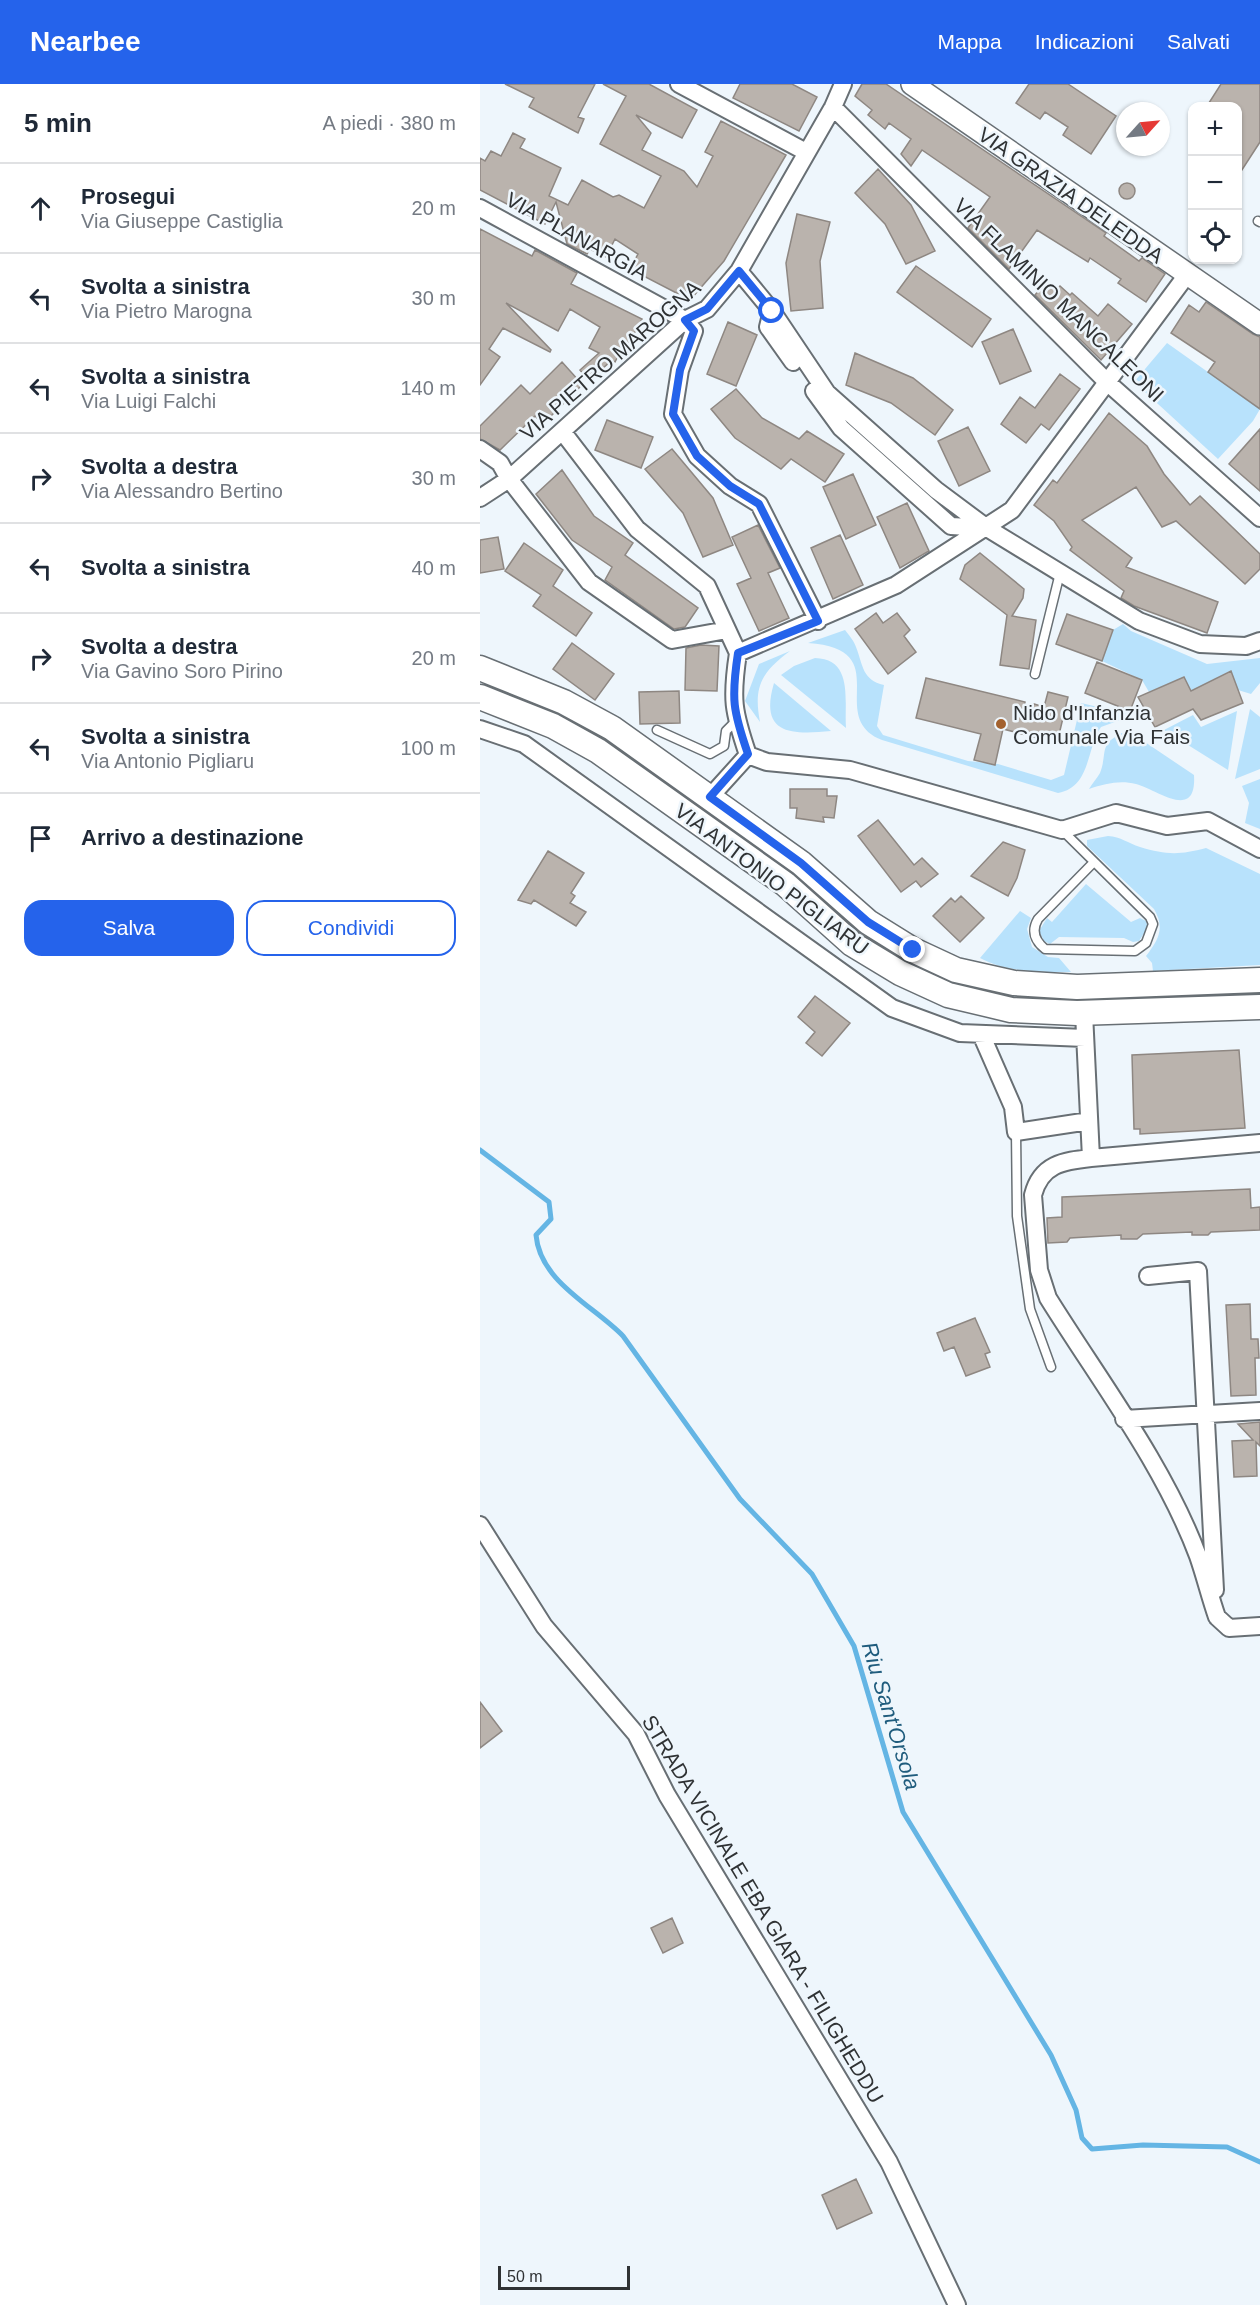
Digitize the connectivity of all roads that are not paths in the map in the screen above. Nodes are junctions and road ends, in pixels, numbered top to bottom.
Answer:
1 (679, 84) edge
2 (843, 84) edge
3 (912, 84) edge
4 (833, 107) junction
5 (806, 152) junction
6 (480, 208) edge
7 (739, 271) junction
8 (1186, 276) junction
9 (685, 320) junction
10 (1260, 324) edge
11 (1108, 383) junction
12 (562, 431) junction
13 (480, 448) edge
14 (509, 479) junction
15 (480, 498) edge
16 (1260, 518) edge
17 (987, 528) junction
18 (1060, 573) junction
19 (818, 621) junction
20 (727, 630) junction
21 (1260, 641) edge
22 (738, 653) junction
23 (480, 668) edge
24 (1035, 674) dead end
25 (480, 697) edge
26 (736, 720) junction
27 (480, 729) edge
28 (657, 730) dead end
29 (748, 754) junction
30 (710, 797) junction
31 (1062, 830) junction
32 (1260, 849) edge
33 (1093, 863) junction
34 (1260, 980) edge
35 (1260, 1007) edge
36 (1084, 1013) junction
37 (981, 1034) junction
38 (1085, 1038) junction
39 (1089, 1121) junction
40 (1016, 1132) junction
41 (1260, 1143) edge
42 (1091, 1158) junction
43 (1148, 1276) dead end
44 (1050, 1367) dead end
45 (1260, 1411) edge
46 (1206, 1413) junction
47 (1124, 1419) junction
48 (480, 1526) edge
49 (1216, 1617) junction
50 (1260, 1626) edge
51 (957, 2305) edge

1 - 5 street
2 - 4 street, VIA PIETRO MAROGNA
3 - 8 street, VIA GRAZIA DELEDDA
4 - 5 street, VIA PIETRO MAROGNA
4 - 11 street, VIA FLAMINIO MANCALEONI
5 - 7 street, VIA PIETRO MAROGNA
6 - 9 street, VIA PLANARGIA
7 - 9 street, VIA PIETRO MAROGNA
7 - 17 street
8 - 10 street, VIA GRAZIA DELEDDA
8 - 11 street
9 - 12 street, VIA PIETRO MAROGNA
9 - 19 street
11 - 16 street, VIA FLAMINIO MANCALEONI
11 - 17 street
12 - 14 street, VIA PIETRO MAROGNA
12 - 20 street
13 - 14 street
14 - 15 street, VIA PIETRO MAROGNA
14 - 20 street
17 - 18 street
17 - 19 street
18 - 21 street
18 - 24 lane
19 - 22 street
20 - 22 street
22 - 26 street
23 - 30 main road, VIA ANTONIO PIGLIARU
25 - 36 main road, VIA ANTONIO PIGLIARU
26 - 28 lane
26 - 29 street
27 - 37 street, VIA ANTONIO PIGLIARU
29 - 30 street
29 - 31 street
30 - 34 main road, VIA ANTONIO PIGLIARU
31 - 32 street
31 - 33 lane
33 - 33 lane
35 - 36 main road, VIA ANTONIO PIGLIARU
36 - 38 street
37 - 38 street, VIA ANTONIO PIGLIARU
37 - 40 street
38 - 39 street
39 - 40 street
39 - 42 street
40 - 44 lane
41 - 42 street
42 - 47 street
43 - 46 street
45 - 46 street
46 - 47 street
46 - 49 street
47 - 49 street
48 - 51 street, STRADA VICINALE EBA GIARA - FILIGHEDDU
49 - 50 street

